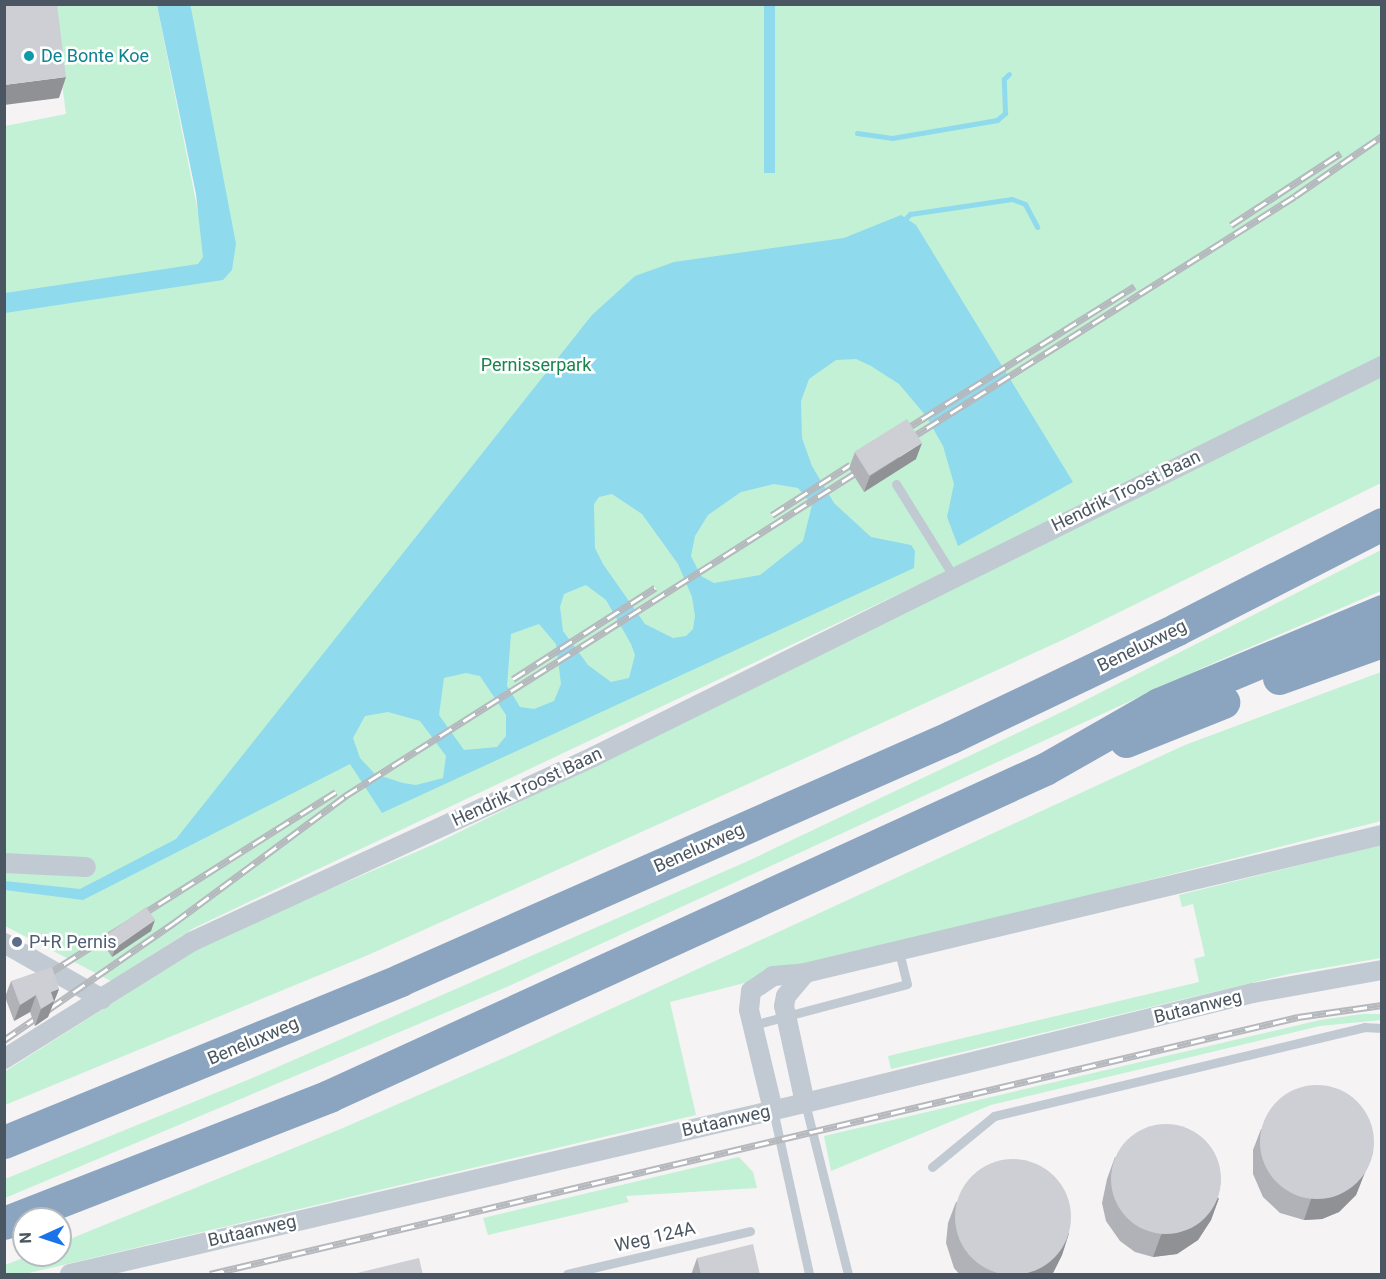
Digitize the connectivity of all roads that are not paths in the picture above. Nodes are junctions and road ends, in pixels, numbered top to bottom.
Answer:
1 (1382, 366) edge
2 (896, 484) dead end
3 (1382, 524) edge
4 (954, 577) junction
5 (1382, 611) edge
6 (1382, 641) edge
7 (1046, 769) junction
8 (1382, 835) edge
9 (4, 862) edge
10 (86, 867) dead end
11 (4, 943) edge
12 (899, 951) junction
13 (1382, 970) edge
14 (805, 973) junction
15 (102, 999) junction
16 (784, 1014) junction
17 (753, 1025) junction
18 (1382, 1028) edge
19 (4, 1059) edge
20 (805, 1103) junction
21 (773, 1110) junction
22 (4, 1142) edge
23 (932, 1167) dead end
24 (4, 1223) edge
25 (750, 1231) dead end
26 (70, 1275) edge
27 (567, 1275) edge
28 (809, 1275) edge
29 (848, 1275) edge

1 - 4 street, Hendrik Troost Baan
2 - 4 lane
3 - 22 highway, Beneluxweg
4 - 15 street, Hendrik Troost Baan
5 - 7 highway
6 - 7 highway
7 - 24 highway
8 - 12 street
9 - 10 street
11 - 15 street
12 - 14 street
12 - 16 lane
13 - 20 street, Butaanweg
14 - 16 street
14 - 17 street
15 - 19 street, Hendrik Troost Baan
16 - 17 lane
16 - 20 street
17 - 21 street
18 - 23 lane
20 - 21 street, Butaanweg
20 - 29 lane
21 - 26 street, Butaanweg
21 - 28 lane
25 - 27 lane, Weg 124A

